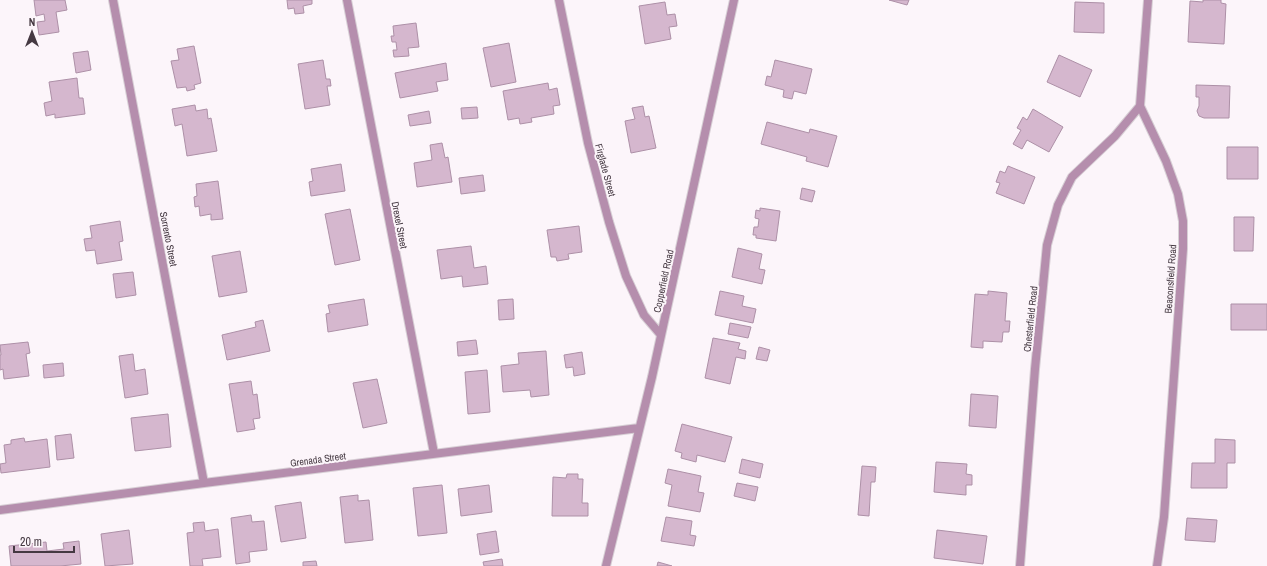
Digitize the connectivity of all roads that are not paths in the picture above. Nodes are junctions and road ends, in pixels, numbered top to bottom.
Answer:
1 (113, 0) edge
2 (347, 0) edge
3 (559, 0) edge
4 (734, 0) edge
5 (1148, 0) edge
6 (1140, 106) junction
7 (661, 334) junction
8 (640, 428) junction
9 (434, 453) junction
10 (204, 482) junction
11 (0, 510) edge
12 (606, 566) edge
13 (1020, 566) edge
14 (1157, 566) edge

1 - 10 street, Sorrento Street
2 - 9 street, Drexel Street
3 - 7 street, Firglade Street
4 - 7 street, Copperfield Road
5 - 6 street, Beaconsfield Road
6 - 13 street, Chesterfield Road
6 - 14 street, Beaconsfield Road
7 - 8 street, Copperfield Road
8 - 9 street, Grenada Street
8 - 12 street, Copperfield Road
9 - 10 street, Grenada Street
10 - 11 street, Grenada Street

